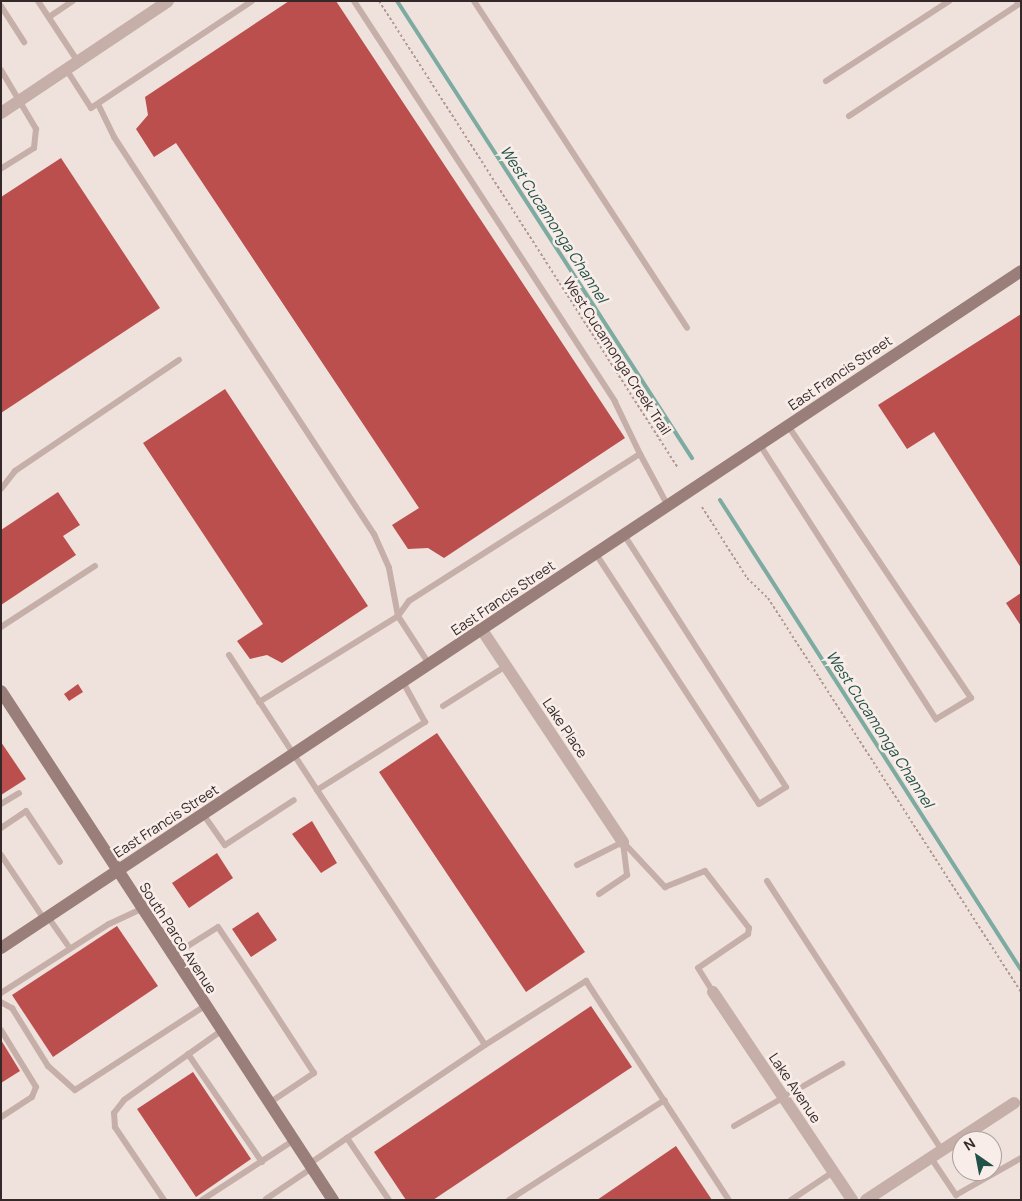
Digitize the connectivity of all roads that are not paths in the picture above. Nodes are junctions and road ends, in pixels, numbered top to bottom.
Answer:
1 (38, 1) edge
2 (73, 1) edge
3 (168, 1) edge
4 (252, 1) edge
5 (354, 1) edge
6 (474, 1) edge
7 (949, 1) edge
8 (1017, 1) edge
9 (1, 6) edge
10 (49, 17) junction
11 (24, 42) dead end
12 (78, 62) junction
13 (1, 70) edge
14 (66, 70) junction
15 (826, 81) dead end
16 (20, 101) junction
17 (98, 104) junction
18 (1, 113) edge
19 (848, 116) dead end
20 (1, 170) edge
21 (1021, 270) edge
22 (687, 328) dead end
23 (180, 360) dead end
24 (788, 426) junction
25 (760, 445) junction
26 (640, 454) junction
27 (1, 489) edge
28 (668, 506) junction
29 (624, 535) junction
30 (596, 554) junction
31 (95, 566) dead end
32 (398, 616) junction
33 (1, 628) edge
34 (482, 630) junction
35 (229, 655) dead end
36 (430, 665) junction
37 (506, 666) junction
38 (403, 682) junction
39 (1, 691) edge
40 (259, 702) junction
41 (443, 706) dead end
42 (293, 755) junction
43 (317, 790) junction
44 (18, 793) dead end
45 (294, 800) dead end
46 (1, 804) edge
47 (203, 814) junction
48 (1, 828) edge
49 (623, 842) junction
50 (1, 856) edge
51 (60, 862) dead end
52 (577, 865) dead end
53 (116, 872) junction
54 (768, 881) dead end
55 (599, 894) dead end
56 (141, 908) junction
57 (46, 918) junction
58 (1, 948) edge
59 (70, 948) junction
60 (172, 956) junction
61 (713, 992) joint
62 (1, 993) edge
63 (1, 1002) edge
64 (205, 1006) junction
65 (1, 1030) edge
66 (222, 1031) junction
67 (485, 1045) junction
68 (188, 1054) junction
69 (842, 1064) dead end
70 (784, 1098) junction
71 (665, 1100) junction
72 (269, 1103) junction
73 (1017, 1105) edge
74 (1, 1117) edge
75 (734, 1126) dead end
76 (348, 1138) junction
77 (294, 1140) junction
78 (942, 1150) junction
79 (931, 1158) junction
80 (1021, 1158) edge
81 (262, 1162) junction
82 (311, 1166) junction
83 (833, 1172) junction
84 (164, 1200) edge
85 (202, 1200) edge
86 (266, 1200) edge
87 (333, 1200) edge
88 (389, 1200) edge
89 (509, 1200) edge
90 (728, 1200) edge
91 (791, 1200) edge
92 (852, 1200) edge
93 (866, 1200) edge

1 - 10 lane
2 - 10 lane
3 - 12 street
4 - 17 lane
5 - 26 lane
6 - 22 lane
7 - 15 lane
8 - 19 lane
9 - 11 lane
10 - 12 lane
12 - 14 street
13 - 16 lane
14 - 16 street
14 - 17 lane
16 - 18 street
16 - 20 lane
17 - 32 lane
21 - 24 street, East Francis Street
23 - 27 lane
24 - 25 street, East Francis Street
24 - 25 lane
25 - 28 street, East Francis Street
26 - 28 lane
26 - 32 lane
28 - 29 street, East Francis Street
29 - 30 street, East Francis Street
29 - 30 lane
30 - 34 street, East Francis Street
31 - 33 lane
32 - 36 lane
32 - 40 lane
34 - 36 street, East Francis Street
34 - 37 street, Lake Place
35 - 40 lane
36 - 38 street, East Francis Street
37 - 41 lane
37 - 49 street, Lake Place
38 - 42 street, East Francis Street
38 - 43 lane
39 - 53 street, South Parco Avenue
40 - 42 lane
42 - 43 lane
42 - 47 street, East Francis Street
43 - 67 lane
44 - 46 lane
45 - 47 lane
47 - 53 street, East Francis Street
48 - 51 lane
49 - 52 lane
49 - 55 lane
49 - 61 lane
50 - 57 lane
53 - 56 street, South Parco Avenue
53 - 57 street, East Francis Street
54 - 78 lane
56 - 59 lane
56 - 60 street, South Parco Avenue
57 - 58 street, East Francis Street
57 - 59 lane
59 - 62 lane
60 - 64 street, South Parco Avenue
60 - 72 lane
61 - 70 street, Lake Avenue
63 - 64 lane
64 - 66 street, South Parco Avenue
65 - 74 lane
66 - 68 lane
66 - 72 street, South Parco Avenue
67 - 71 lane
67 - 76 lane
68 - 81 lane
68 - 84 lane
69 - 70 lane
70 - 75 lane
70 - 83 street, Lake Avenue
71 - 89 lane
71 - 90 lane
72 - 77 street, South Parco Avenue
73 - 78 street
76 - 82 lane
76 - 88 lane
77 - 81 lane
77 - 82 street, South Parco Avenue
78 - 79 street
79 - 80 lane
79 - 93 street
81 - 85 lane
82 - 86 lane
82 - 87 street, South Parco Avenue
83 - 91 lane
83 - 92 street, Lake Avenue

